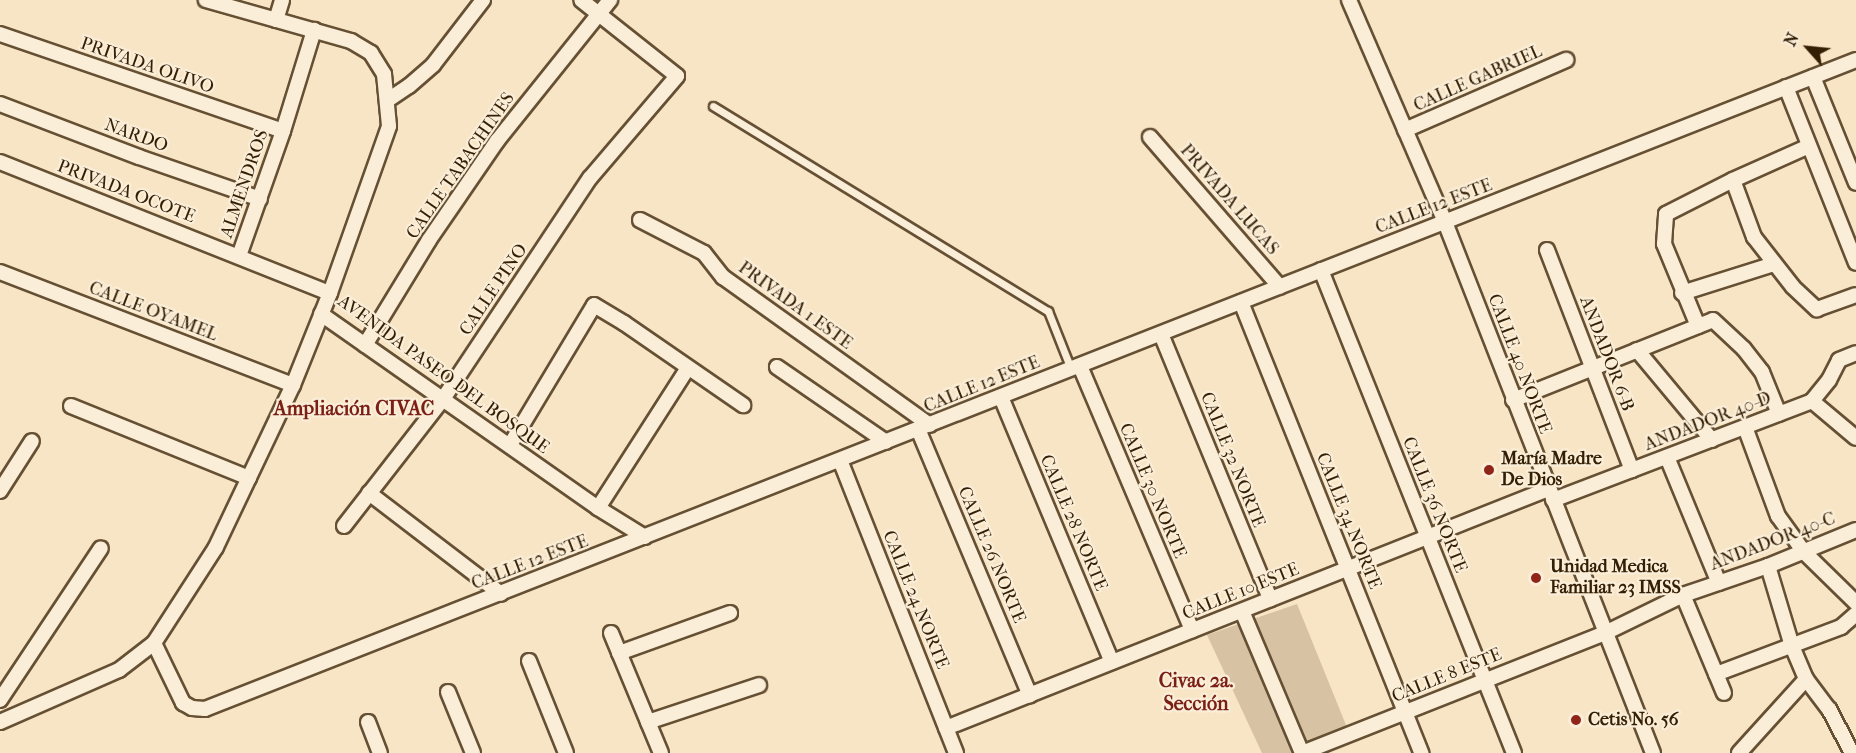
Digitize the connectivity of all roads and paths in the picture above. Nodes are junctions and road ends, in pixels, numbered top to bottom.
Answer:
1 (206, 0) edge
2 (282, 0) edge
3 (483, 0) edge
4 (580, 0) edge
5 (610, 0) edge
6 (1349, 0) edge
7 (598, 15) junction
8 (276, 20) junction
9 (314, 30) junction
10 (0, 34) edge
11 (1566, 60) dead end
12 (1856, 60) edge
13 (1813, 76) junction
14 (1786, 87) junction
15 (388, 99) junction
16 (0, 104) edge
17 (713, 106) dead end
18 (1405, 130) junction
19 (283, 131) junction
20 (1150, 137) dead end
21 (1809, 146) junction
22 (0, 162) edge
23 (1733, 180) junction
24 (1856, 183) edge
25 (260, 199) junction
26 (640, 220) dead end
27 (1445, 222) junction
28 (1547, 250) dead end
29 (239, 256) junction
30 (1856, 263) edge
31 (1774, 264) junction
32 (1321, 270) junction
33 (0, 272) edge
34 (1280, 287) junction
35 (330, 293) junction
36 (1682, 293) junction
37 (1856, 295) edge
38 (1241, 302) junction
39 (321, 314) junction
40 (1698, 326) junction
41 (1161, 334) junction
42 (365, 345) junction
43 (1637, 350) junction
44 (1856, 353) edge
45 (777, 367) dead end
46 (688, 368) junction
47 (1075, 368) junction
48 (1592, 368) junction
49 (293, 385) junction
50 (1001, 397) junction
51 (443, 399) junction
52 (1513, 400) junction
53 (1812, 401) junction
54 (743, 405) dead end
55 (70, 406) dead end
56 (1779, 414) junction
57 (924, 427) junction
58 (1745, 427) junction
59 (1856, 438) edge
60 (1712, 440) junction
61 (32, 441) dead end
62 (886, 442) junction
63 (510, 445) junction
64 (1667, 457) junction
65 (840, 460) junction
66 (1632, 470) junction
67 (249, 478) junction
68 (0, 491) edge
69 (369, 493) junction
70 (1551, 495) junction
71 (598, 508) junction
72 (344, 526) dead end
73 (1856, 530) edge
74 (645, 537) junction
75 (1428, 537) junction
76 (101, 548) dead end
77 (1804, 552) junction
78 (1768, 566) junction
79 (1347, 569) junction
80 (1719, 583) junction
81 (501, 594) junction
82 (1683, 595) junction
83 (1270, 599) junction
84 (1856, 603) edge
85 (1242, 610) junction
86 (730, 613) dead end
87 (1856, 614) edge
88 (1192, 630) junction
89 (611, 633) dead end
90 (1605, 633) junction
91 (154, 643) junction
92 (1792, 646) junction
93 (619, 653) junction
94 (529, 660) dead end
95 (1112, 662) junction
96 (1716, 674) junction
97 (1806, 679) junction
98 (1485, 680) junction
99 (759, 685) dead end
100 (448, 692) dead end
101 (1724, 693) dead end
102 (1030, 694) junction
103 (0, 700) edge
104 (1405, 712) junction
105 (0, 722) edge
106 (368, 722) dead end
107 (648, 722) junction
108 (946, 728) junction
109 (1329, 748) edge
110 (1746, 750) edge
111 (380, 753) edge
112 (473, 753) edge
113 (566, 753) edge
114 (661, 753) edge
115 (956, 753) edge
116 (1302, 753) edge
117 (1421, 753) edge
118 (1514, 753) edge
119 (1653, 753) edge
120 (1852, 753) edge

1 - 8 street, AVENIDA PASEO DEL BOSQUE
2 - 8 street
3 - 15 street
4 - 7 street
5 - 7 street, CALLE TABACHINES
6 - 18 street, CALLE 40 NORTE
7 - 42 street, CALLE TABACHINES
7 - 51 street, CALLE PINO
8 - 9 street, AVENIDA PASEO DEL BOSQUE
9 - 15 street, AVENIDA PASEO DEL BOSQUE
9 - 19 street, ALMENDROS
10 - 19 street, PRIVADA OLIVO
11 - 18 street, CALLE GABRIEL
12 - 13 street, CALLE 12 ESTE
13 - 14 street, CALLE 12 ESTE
13 - 24 street
14 - 21 street
14 - 27 street, CALLE 12 ESTE
15 - 35 street, AVENIDA PASEO DEL BOSQUE
16 - 25 street, NARDO
17 - 47 lane
18 - 27 street, CALLE 40 NORTE
19 - 25 street, ALMENDROS
20 - 34 street, PRIVADA LUCAS
21 - 23 street
21 - 30 street
22 - 29 street, PRIVADA OCOTE
23 - 31 street
23 - 36 street
25 - 29 street, ALMENDROS
26 - 57 street, PRIVADA 1 ESTE
27 - 32 street, CALLE 12 ESTE
27 - 52 street, CALLE 40 NORTE
28 - 48 street, ANDADOR 6-B
29 - 35 street, ALMENDROS
31 - 36 street
31 - 37 street
32 - 34 street, CALLE 12 ESTE
32 - 75 street, CALLE 36 NORTE
33 - 49 street, CALLE OYAMEL
34 - 38 street, CALLE 12 ESTE
35 - 39 street, AVENIDA PASEO DEL BOSQUE
36 - 40 street
38 - 41 street, CALLE 12 ESTE
38 - 79 street, CALLE 34 NORTE
39 - 42 street, AVENIDA PASEO DEL BOSQUE
39 - 49 street
40 - 43 street
40 - 56 street
41 - 47 street, CALLE 12 ESTE
41 - 83 street, CALLE 32 NORTE
42 - 51 street, AVENIDA PASEO DEL BOSQUE
43 - 48 street
43 - 60 street
44 - 53 street
45 - 62 street
46 - 54 street
46 - 63 street
46 - 71 street
47 - 50 street, CALLE 12 ESTE
47 - 88 street, CALLE 30 NORTE
48 - 52 street
48 - 66 street, ANDADOR 6-B
49 - 67 street
50 - 57 street, CALLE 12 ESTE
50 - 95 street, CALLE 28 NORTE
51 - 63 street, AVENIDA PASEO DEL BOSQUE
51 - 69 street, CALLE PINO
52 - 70 street, CALLE 40 NORTE
53 - 56 street, ANDADOR 40-D
53 - 59 street
55 - 67 street
56 - 58 street, ANDADOR 40-D
57 - 62 street, CALLE 12 ESTE
57 - 102 street, CALLE 26 NORTE
58 - 60 street, ANDADOR 40-D
58 - 77 street
60 - 64 street, ANDADOR 40-D
61 - 68 street
62 - 65 street, CALLE 12 ESTE
63 - 71 street, AVENIDA PASEO DEL BOSQUE
64 - 66 street, ANDADOR 40-D
64 - 80 street
65 - 74 street, CALLE 12 ESTE
65 - 108 street, CALLE 24 NORTE
66 - 70 street, ANDADOR 40-D
67 - 91 street
69 - 72 street, CALLE PINO
69 - 81 street
70 - 75 street, CALLE 10 ESTE
70 - 90 street, CALLE 40 NORTE
71 - 74 street, AVENIDA PASEO DEL BOSQUE
73 - 77 street, ANDADOR 40-C
74 - 81 street, CALLE 12 ESTE
75 - 79 street, CALLE 10 ESTE
75 - 98 street, CALLE 36 NORTE
76 - 103 street
77 - 78 street, ANDADOR 40-C
77 - 84 street
78 - 80 street, ANDADOR 40-C
78 - 92 street
79 - 83 street, CALLE 10 ESTE
79 - 104 street, CALLE 34 NORTE
80 - 82 street, ANDADOR 40-C
81 - 91 street, CALLE 12 ESTE
82 - 90 street, ANDADOR 40-C
82 - 96 street
83 - 85 street, CALLE 10 ESTE
85 - 88 street, CALLE 10 ESTE
85 - 116 street
86 - 93 street
87 - 92 street
88 - 95 street, CALLE 10 ESTE
89 - 93 street
90 - 98 street, CALLE 8 ESTE
90 - 119 street, CALLE 40 NORTE
91 - 105 street
92 - 96 street
92 - 97 street
93 - 107 street
94 - 113 street
95 - 102 street, CALLE 10 ESTE
96 - 101 street
97 - 110 street
97 - 120 street
98 - 104 street, CALLE 8 ESTE
98 - 118 street, CALLE 36 NORTE
99 - 107 street
100 - 112 street
102 - 108 street, CALLE 10 ESTE
104 - 109 street, CALLE 8 ESTE
104 - 117 street, CALLE 34 NORTE
106 - 111 street
107 - 114 street
108 - 115 street, CALLE 24 NORTE
109 - 116 street, CALLE 8 ESTE

